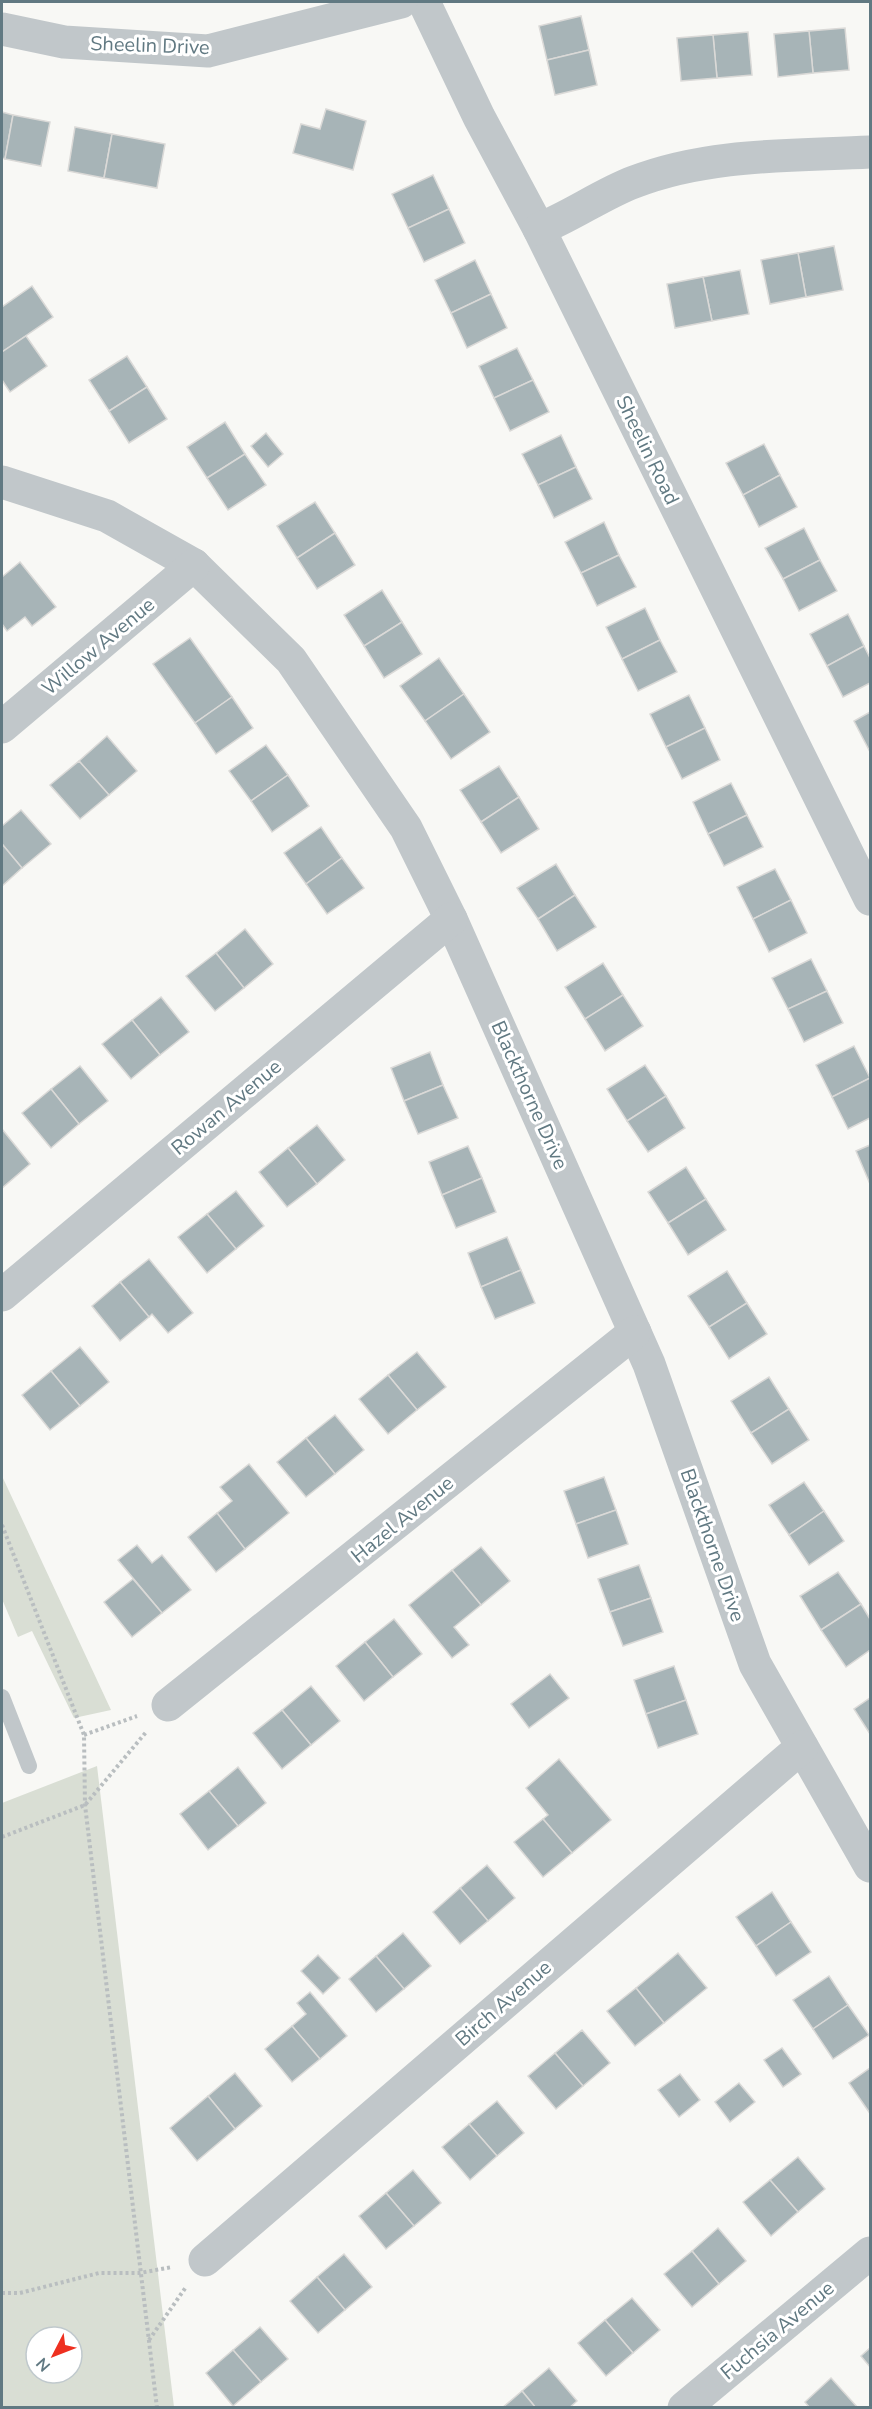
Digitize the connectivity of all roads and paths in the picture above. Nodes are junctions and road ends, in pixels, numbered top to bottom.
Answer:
1 (401, 2) edge
2 (424, 2) edge
3 (3, 20) edge
4 (870, 152) edge
5 (539, 229) junction
6 (2, 482) edge
7 (194, 565) junction
8 (2, 727) edge
9 (870, 899) edge
10 (451, 918) junction
11 (2, 1295) edge
12 (635, 1332) junction
13 (2, 1525) edge
14 (2, 1697) edge
15 (168, 1705) junction
16 (84, 1735) junction
17 (802, 1747) junction
18 (29, 1766) dead end
19 (85, 1805) junction
20 (2, 1837) edge
21 (870, 1866) edge
22 (870, 2253) edge
23 (205, 2260) junction
24 (140, 2273) junction
25 (2, 2294) edge
26 (149, 2341) junction
27 (157, 2408) edge
28 (684, 2408) edge

1 - 3 street, Sheelin Drive
2 - 5 street, Sheelin Road
4 - 5 street
5 - 9 street, Sheelin Road
6 - 7 street, Blackthorne Drive
7 - 8 street, Willow Avenue
7 - 10 street, Blackthorne Drive
10 - 11 street, Rowan Avenue
10 - 12 street, Blackthorne Drive
12 - 15 street, Hazel Avenue
12 - 17 street, Blackthorne Drive
13 - 16 path
14 - 18 lane
15 - 16 path
15 - 19 path
16 - 19 path
17 - 21 street, Blackthorne Drive
17 - 23 street, Birch Avenue
19 - 20 path
19 - 24 path
22 - 28 street, Fuchsia Avenue
23 - 24 path
23 - 26 path
24 - 25 path
24 - 26 path
26 - 27 path

